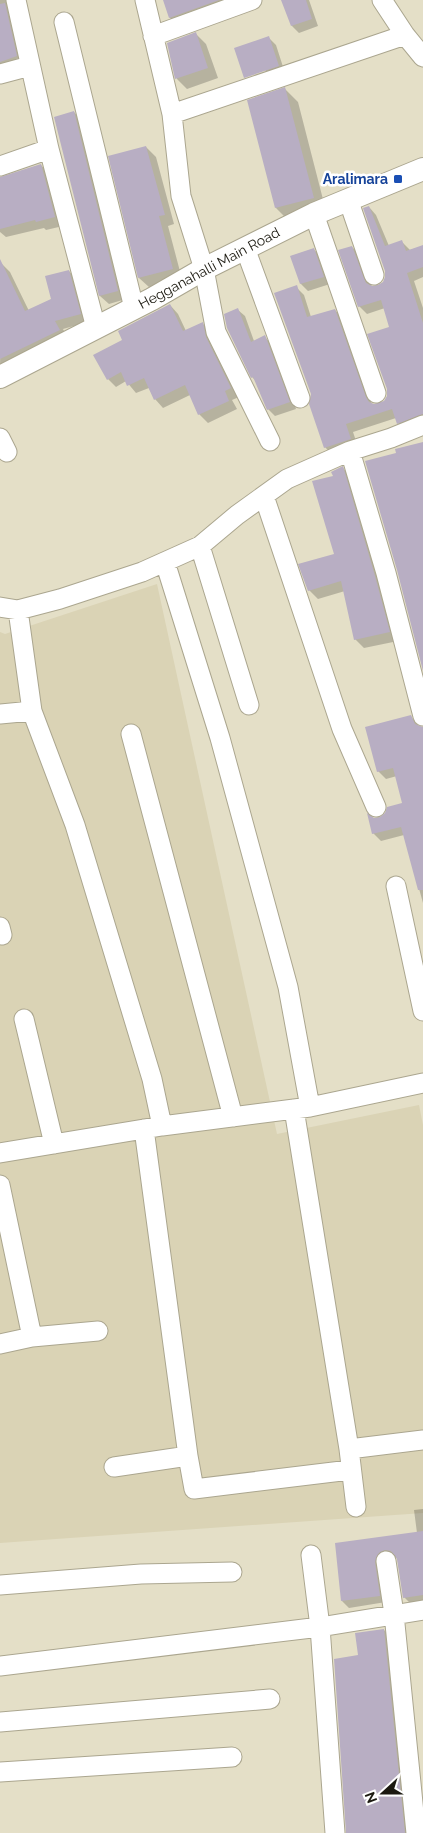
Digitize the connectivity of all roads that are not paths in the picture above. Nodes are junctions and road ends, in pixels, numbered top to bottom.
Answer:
1 (16, 0) edge
2 (145, 0) edge
3 (252, 0) edge
4 (382, 0) edge
5 (64, 22) dead end
6 (405, 35) junction
7 (153, 36) junction
8 (423, 57) edge
9 (30, 66) junction
10 (0, 74) edge
11 (172, 114) junction
12 (48, 149) junction
13 (0, 166) edge
14 (423, 169) edge
15 (348, 199) junction
16 (314, 214) junction
17 (245, 248) junction
18 (204, 269) junction
19 (374, 275) dead end
20 (134, 308) junction
21 (96, 328) junction
22 (0, 377) edge
23 (376, 394) dead end
24 (300, 398) dead end
25 (423, 425) edge
26 (270, 441) dead end
27 (350, 451) junction
28 (264, 496) junction
29 (200, 546) junction
30 (165, 562) junction
31 (9, 608) edge
32 (249, 705) dead end
33 (32, 711) junction
34 (0, 714) edge
35 (423, 716) edge
36 (131, 734) dead end
37 (376, 807) dead end
38 (396, 886) dead end
39 (423, 1011) edge
40 (24, 1019) dead end
41 (423, 1083) edge
42 (302, 1108) junction
43 (233, 1117) junction
44 (153, 1128) junction
45 (54, 1144) junction
46 (0, 1154) edge
47 (0, 1184) edge
48 (6, 1248) edge
49 (98, 1331) dead end
50 (32, 1336) junction
51 (0, 1344) edge
52 (423, 1440) edge
53 (349, 1449) junction
54 (188, 1456) junction
55 (114, 1467) dead end
56 (350, 1470) junction
57 (356, 1507) dead end
58 (311, 1555) dead end
59 (386, 1561) dead end
60 (232, 1572) dead end
61 (0, 1584) edge
62 (423, 1610) edge
63 (394, 1614) junction
64 (320, 1627) junction
65 (0, 1666) edge
66 (270, 1699) dead end
67 (0, 1722) edge
68 (232, 1757) dead end
69 (0, 1772) edge
70 (335, 1833) edge
71 (416, 1833) edge

1 - 9 street
2 - 7 street
3 - 7 street
4 - 6 street
5 - 20 street
6 - 8 street
6 - 11 street
7 - 11 street
9 - 10 street
9 - 12 street
11 - 18 street
12 - 13 street
12 - 21 street
14 - 15 main road, Hegganahalli Main Road
15 - 16 main road, Hegganahalli Main Road
15 - 19 street
16 - 17 main road, Hegganahalli Main Road
16 - 23 street
17 - 18 main road, Hegganahalli Main Road
17 - 24 street
18 - 20 main road, Hegganahalli Main Road
18 - 26 street
20 - 21 main road, Hegganahalli Main Road
21 - 22 main road, Hegganahalli Main Road
25 - 27 street
27 - 28 street
27 - 35 street
28 - 29 street
28 - 37 street
29 - 30 street
29 - 32 street
30 - 31 street
30 - 42 street
31 - 33 street
33 - 34 street
33 - 44 street
36 - 43 street
38 - 39 street
40 - 45 street
41 - 42 street
42 - 43 street
42 - 53 street
43 - 44 street
44 - 45 street
44 - 54 street
45 - 46 street
47 - 48 street
48 - 50 street
49 - 50 street
50 - 51 street
52 - 53 street
53 - 56 street
54 - 55 street
54 - 56 street
56 - 57 street
58 - 64 street
59 - 63 street
60 - 61 street
62 - 63 street
63 - 64 street
63 - 71 street
64 - 65 street
64 - 70 street
66 - 67 street
68 - 69 street

